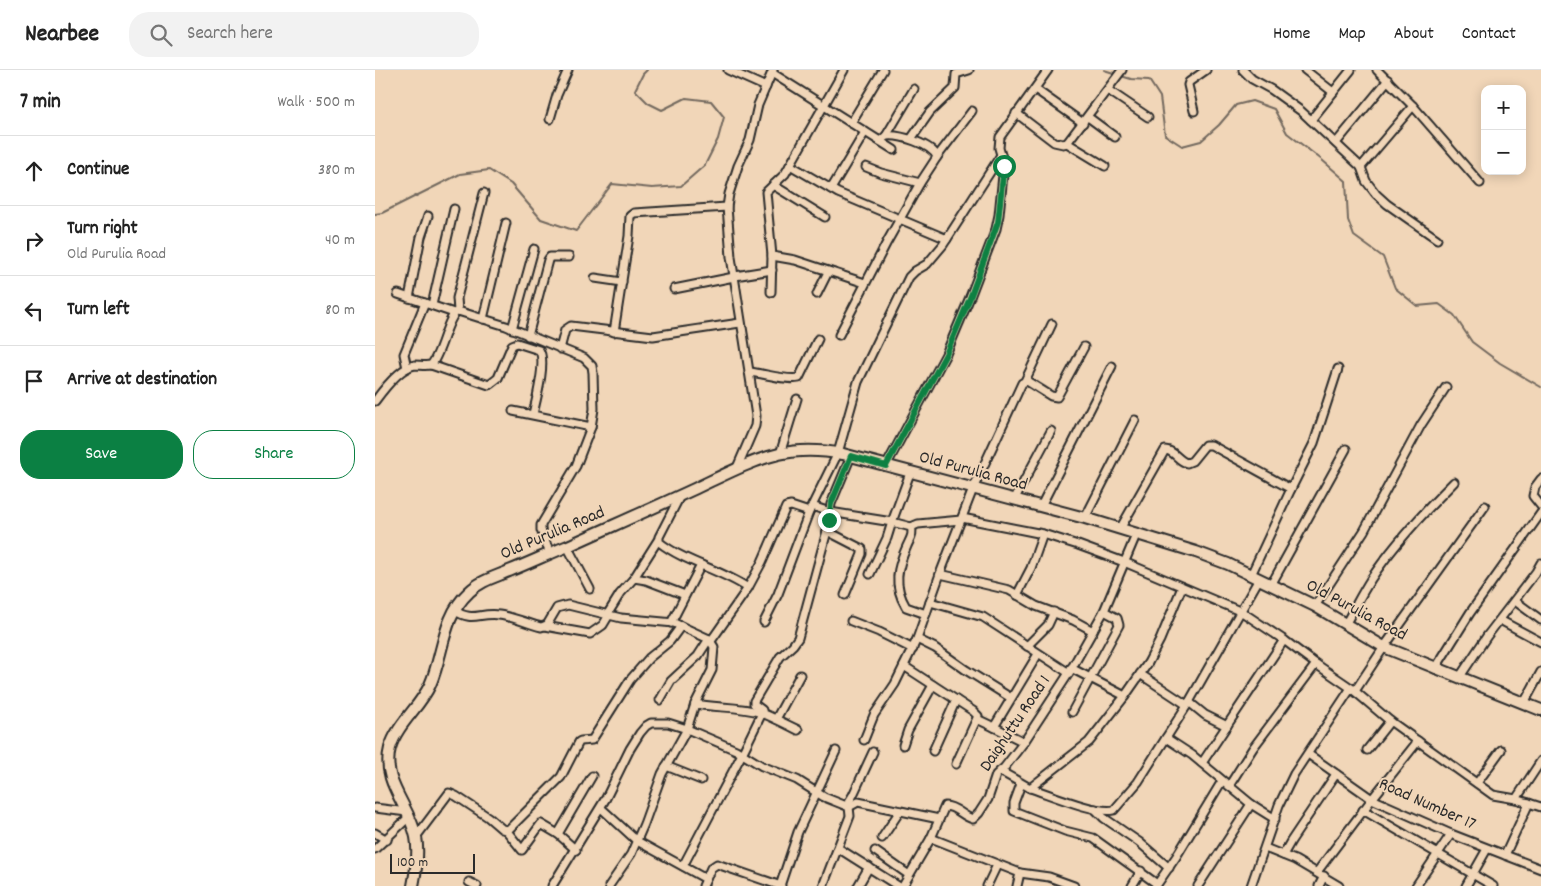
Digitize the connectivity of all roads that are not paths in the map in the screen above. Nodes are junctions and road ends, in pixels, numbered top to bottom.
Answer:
1 (568, 70) edge
2 (728, 70) edge
3 (844, 70) edge
4 (883, 70) edge
5 (969, 70) edge
6 (1048, 70) edge
7 (1205, 70) edge
8 (1243, 70) edge
9 (1305, 70) edge
10 (1351, 70) edge
11 (1377, 70) edge
12 (772, 71) edge
13 (1120, 73) edge
14 (1388, 80) junction
15 (766, 86) junction
16 (914, 89) dead end
17 (1035, 89) junction
18 (1108, 90) junction
19 (1333, 92) junction
20 (824, 105) junction
21 (1413, 106) junction
22 (972, 110) dead end
23 (1194, 111) dead end
24 (1016, 113) junction
25 (1088, 116) junction
26 (1148, 117) dead end
27 (550, 119) dead end
28 (1311, 120) junction
29 (851, 123) junction
30 (1083, 123) junction
31 (865, 132) junction
32 (886, 136) junction
33 (1115, 137) dead end
34 (911, 140) junction
35 (880, 141) junction
36 (1067, 143) junction
37 (1336, 143) junction
38 (894, 150) dead end
39 (1001, 155) junction
40 (937, 157) junction
41 (790, 165) junction
42 (1105, 166) dead end
43 (866, 167) dead end
44 (1361, 167) junction
45 (920, 183) junction
46 (1480, 183) dead end
47 (773, 185) junction
48 (831, 189) junction
49 (484, 193) dead end
50 (727, 207) junction
51 (454, 209) dead end
52 (428, 216) dead end
53 (825, 217) dead end
54 (900, 218) junction
55 (506, 223) dead end
56 (947, 239) junction
57 (1437, 239) dead end
58 (534, 249) dead end
59 (772, 256) junction
60 (569, 257) dead end
61 (772, 270) junction
62 (828, 272) junction
63 (734, 277) junction
64 (595, 278) dead end
65 (622, 282) junction
66 (865, 283) junction
67 (674, 289) dead end
68 (771, 292) dead end
69 (398, 294) dead end
70 (817, 294) dead end
71 (409, 298) junction
72 (428, 304) junction
73 (456, 312) junction
74 (483, 319) junction
75 (740, 323) junction
76 (1052, 324) dead end
77 (512, 329) junction
78 (614, 332) junction
79 (839, 335) dead end
80 (528, 336) junction
81 (818, 339) dead end
82 (560, 348) junction
83 (1084, 348) dead end
84 (431, 365) junction
85 (1112, 366) dead end
86 (407, 368) junction
87 (1338, 369) dead end
88 (749, 372) junction
89 (1025, 381) junction
90 (1446, 387) dead end
91 (797, 400) dead end
92 (375, 401) edge
93 (513, 411) dead end
94 (533, 414) junction
95 (1135, 420) dead end
96 (591, 427) junction
97 (1051, 431) dead end
98 (1346, 449) dead end
99 (838, 453) junction
100 (780, 454) junction
101 (851, 456) junction
102 (886, 466) junction
103 (736, 470) junction
104 (910, 473) junction
105 (1541, 479) edge
106 (1454, 482) dead end
107 (973, 489) junction
108 (1291, 489) junction
109 (680, 496) junction
110 (1014, 500) junction
111 (1041, 506) junction
112 (1485, 506) dead end
113 (1541, 506) edge
114 (811, 509) junction
115 (829, 512) junction
116 (1541, 513) edge
117 (962, 518) junction
118 (1085, 518) junction
119 (892, 522) junction
120 (911, 527) junction
121 (1120, 529) junction
122 (827, 531) junction
123 (1043, 534) junction
124 (1136, 535) junction
125 (658, 540) junction
126 (567, 546) junction
127 (550, 554) junction
128 (1124, 562) junction
129 (1541, 562) edge
130 (701, 565) junction
131 (870, 574) dead end
132 (940, 574) junction
133 (1539, 574) edge
134 (1255, 577) junction
135 (634, 578) junction
136 (1271, 585) junction
137 (748, 588) junction
138 (1183, 588) junction
139 (590, 590) dead end
140 (685, 595) junction
141 (845, 595) dead end
142 (1017, 595) junction
143 (1515, 601) junction
144 (930, 602) junction
145 (1315, 606) junction
146 (454, 610) junction
147 (1104, 611) junction
148 (1054, 612) junction
149 (1242, 612) junction
150 (926, 614) junction
151 (608, 615) junction
152 (1500, 620) junction
153 (1541, 620) edge
154 (851, 621) dead end
155 (763, 622) dead end
156 (671, 623) junction
157 (1346, 624) junction
158 (545, 626) junction
159 (681, 626) junction
160 (1093, 631) junction
161 (917, 639) junction
162 (710, 640) junction
163 (1284, 640) junction
164 (1541, 642) edge
165 (1027, 646) junction
166 (1384, 647) junction
167 (913, 649) junction
168 (1038, 654) junction
169 (1316, 664) junction
170 (904, 666) junction
171 (1435, 668) junction
172 (1070, 671) junction
173 (1541, 672) edge
174 (1140, 674) junction
175 (799, 675) dead end
176 (1091, 678) junction
177 (1459, 678) junction
178 (933, 685) junction
179 (1353, 689) junction
180 (1125, 696) junction
181 (1011, 698) junction
182 (660, 700) dead end
183 (956, 700) junction
184 (1188, 704) junction
185 (1524, 704) junction
186 (694, 708) junction
187 (1541, 710) edge
188 (1072, 712) dead end
189 (761, 713) junction
190 (776, 719) junction
191 (977, 719) junction
192 (1390, 720) junction
193 (1227, 726) junction
194 (994, 727) junction
195 (687, 729) junction
196 (798, 730) dead end
197 (1166, 738) junction
198 (864, 740) dead end
199 (1023, 742) junction
200 (1418, 742) junction
201 (903, 745) dead end
202 (1367, 750) dead end
203 (1501, 750) dead end
204 (836, 751) dead end
205 (933, 751) dead end
206 (873, 752) dead end
207 (743, 754) junction
208 (1308, 754) junction
209 (1541, 761) edge
210 (1202, 763) junction
211 (956, 764) dead end
212 (666, 766) junction
213 (1000, 771) junction
214 (1337, 774) junction
215 (591, 776) dead end
216 (701, 780) dead end
217 (1222, 781) junction
218 (1477, 783) junction
219 (1021, 784) junction
220 (1229, 786) junction
221 (1030, 788) junction
222 (816, 792) junction
223 (1372, 798) junction
224 (1516, 799) junction
225 (1529, 803) junction
226 (1251, 804) junction
227 (848, 806) junction
228 (1541, 807) edge
229 (375, 808) edge
230 (601, 808) junction
231 (1095, 809) junction
232 (1363, 810) junction
233 (900, 811) junction
234 (408, 815) junction
235 (939, 819) junction
236 (1275, 819) junction
237 (505, 830) junction
238 (375, 833) edge
239 (558, 834) junction
240 (1451, 834) junction
241 (416, 837) junction
242 (882, 838) dead end
243 (931, 838) junction
244 (387, 840) junction
245 (637, 841) junction
246 (838, 848) junction
247 (1265, 848) junction
248 (1487, 848) junction
249 (375, 849) edge
250 (576, 850) junction
251 (875, 851) dead end
252 (1437, 854) junction
253 (1283, 855) junction
254 (1505, 855) junction
255 (997, 864) junction
256 (683, 866) junction
257 (869, 867) junction
258 (1169, 868) junction
259 (1541, 870) edge
260 (1141, 871) junction
261 (1317, 872) junction
262 (1020, 873) junction
263 (1473, 874) junction
264 (909, 875) junction
265 (1324, 876) junction
266 (469, 882) dead end
267 (704, 883) edge
268 (1157, 885) edge
269 (413, 886) edge
270 (477, 886) edge
271 (552, 886) edge
272 (609, 886) edge
273 (780, 886) edge
274 (823, 886) edge
275 (858, 886) edge
276 (898, 886) edge
277 (903, 886) edge
278 (987, 886) edge
279 (1017, 886) edge
280 (1073, 886) edge
281 (1132, 886) edge
282 (1198, 886) edge
283 (1251, 886) edge
284 (1319, 886) edge
285 (1339, 886) edge
286 (1417, 886) edge
287 (1466, 886) edge
288 (1493, 886) edge

1 - 27 street
2 - 15 street
3 - 20 street
4 - 29 street
5 - 34 street
6 - 17 street
7 - 23 street
8 - 28 street
9 - 19 street
10 - 19 street
11 - 14 street
12 - 15 street
12 - 20 street
13 - 18 street
14 - 21 street
14 - 37 street
15 - 50 street
16 - 32 street
17 - 24 street
17 - 30 street
18 - 25 street
18 - 26 street
19 - 28 street
20 - 29 street
20 - 41 street
21 - 44 street
21 - 46 street
22 - 40 street
24 - 36 street
24 - 39 street
25 - 30 street
25 - 33 street
28 - 37 street
29 - 31 street
30 - 36 street
31 - 35 street
31 - 48 street
32 - 34 street
32 - 35 street
34 - 40 street
35 - 38 street
36 - 42 street
37 - 44 street
39 - 56 street
39 - 102 street
40 - 45 street
41 - 47 street
41 - 48 street
43 - 45 street
44 - 57 street
45 - 54 street
47 - 53 street
47 - 59 street
48 - 54 street
49 - 73 street
50 - 63 street
50 - 65 street
51 - 72 street
52 - 71 street
54 - 56 street
54 - 66 street
55 - 74 street
56 - 99 street
58 - 77 street
59 - 61 street
59 - 62 street
60 - 80 street
61 - 63 street
61 - 68 street
62 - 66 street
62 - 70 street
63 - 67 street
63 - 75 street
64 - 65 street
65 - 78 street
66 - 79 street
69 - 71 street
71 - 72 street
72 - 73 street
72 - 86 street
73 - 74 street
73 - 84 street
74 - 77 street
75 - 78 street
75 - 88 street
76 - 89 street
77 - 80 street
78 - 82 street
80 - 82 street
81 - 88 street
82 - 96 street
83 - 89 street
84 - 86 street
84 - 94 street
85 - 111 street
86 - 92 street
87 - 108 street
88 - 103 street
89 - 107 street
90 - 145 street
91 - 100 street
93 - 94 street
94 - 96 street
95 - 118 street
96 - 127 street
97 - 110 street
98 - 136 street
99 - 100 main road, Old Purulia Road
99 - 101 main road, Old Purulia Road
99 - 114 street
100 - 103 main road, Old Purulia Road
101 - 102 main road, Old Purulia Road
101 - 115 street
102 - 104 main road, Old Purulia Road
103 - 109 main road, Old Purulia Road
104 - 107 main road, Old Purulia Road
104 - 119 street
105 - 113 street
106 - 157 street
107 - 110 main road, Old Purulia Road
107 - 117 street
108 - 121 street
108 - 134 street
109 - 125 street
109 - 126 main road, Old Purulia Road
110 - 111 main road, Old Purulia Road
111 - 118 main road, Old Purulia Road
112 - 166 street
114 - 115 street
114 - 137 street
114 - 155 street
115 - 119 street
115 - 122 street
116 - 171 street
117 - 120 street
117 - 123 street
117 - 132 street
118 - 121 main road, Old Purulia Road
119 - 120 street
119 - 131 street
120 - 150 street
121 - 124 main road, Old Purulia Road
122 - 141 street
122 - 189 street
123 - 128 street
123 - 142 street
124 - 128 street, Daighuttu Road 1
124 - 134 main road, Old Purulia Road
125 - 130 street
125 - 135 street
126 - 127 main road, Old Purulia Road
126 - 139 street
127 - 146 main road, Old Purulia Road
128 - 138 street
128 - 147 street, Daighuttu Road 1
129 - 133 street
130 - 137 street
130 - 140 street
132 - 142 street
132 - 144 street
133 - 143 street
134 - 136 main road, Old Purulia Road
134 - 149 street
135 - 140 street
135 - 151 street
136 - 145 main road, Old Purulia Road
137 - 162 street
138 - 149 street
138 - 174 street
140 - 156 street
142 - 148 street
143 - 152 street
143 - 153 street
144 - 150 street
144 - 165 street
145 - 157 main road, Old Purulia Road
146 - 158 street
146 - 234 main road, Old Purulia Road
147 - 160 street, Daighuttu Road 1
147 - 176 street
148 - 160 street
148 - 165 street
149 - 163 street
149 - 184 street
150 - 161 street
151 - 156 street
151 - 158 street
151 - 158 street
152 - 164 street
152 - 177 street
154 - 167 street
156 - 159 street
157 - 166 main road, Old Purulia Road
159 - 162 street
159 - 237 street
160 - 172 street, Daighuttu Road 1
161 - 167 street
161 - 181 street
162 - 182 street
162 - 186 street
163 - 169 street
163 - 193 street
165 - 168 street
166 - 171 main road, Old Purulia Road
166 - 179 street
167 - 170 street
168 - 172 street
168 - 181 street
169 - 179 street
169 - 220 street
170 - 178 street
170 - 198 street
171 - 177 main road, Old Purulia Road
172 - 176 street
172 - 199 street, Daighuttu Road 1
173 - 185 street
174 - 180 street
174 - 184 street
175 - 190 street
176 - 180 street
176 - 188 street
177 - 185 main road, Old Purulia Road
178 - 183 street
178 - 201 street
179 - 192 street
179 - 208 street
180 - 221 street
181 - 194 street
183 - 191 street
183 - 205 street
184 - 193 street
184 - 197 street
185 - 187 main road, Old Purulia Road
186 - 189 street
186 - 195 street
189 - 190 street
189 - 207 street
190 - 196 street
191 - 194 street
191 - 211 street
192 - 200 street
192 - 202 street
193 - 210 street
194 - 199 street
195 - 207 street
195 - 212 street
195 - 230 street
197 - 210 street
197 - 231 street
199 - 213 street, Daighuttu Road 1
200 - 218 street
200 - 223 street
203 - 218 street
204 - 222 street
206 - 227 street
207 - 222 street
207 - 256 street
208 - 214 street, Road Number 17
208 - 236 street
209 - 224 street
210 - 217 street
212 - 216 street
212 - 245 street
213 - 219 street
213 - 235 street, Daighuttu Road 1
214 - 223 street, Road Number 17
214 - 253 street
215 - 239 street
217 - 220 street
217 - 258 street
218 - 224 street
219 - 221 street
219 - 260 street
220 - 226 street
221 - 231 street
222 - 227 street
222 - 273 street
223 - 232 street
223 - 240 street, Road Number 17
224 - 225 street
225 - 228 street
225 - 254 street
226 - 236 street
226 - 282 street
227 - 233 street
227 - 246 street
229 - 234 street
230 - 245 street
230 - 250 street
231 - 258 street
232 - 252 street
232 - 261 street
233 - 235 street
233 - 242 street
234 - 241 main road, Old Purulia Road
234 - 244 street
235 - 243 street
236 - 247 street
237 - 239 street
237 - 241 street
238 - 244 street
239 - 250 street
240 - 248 street, Road Number 17
240 - 252 street
241 - 269 main road, Old Purulia Road
243 - 255 street
243 - 264 street
244 - 249 street
245 - 256 street
245 - 272 street
246 - 257 street
246 - 274 street
247 - 253 street
247 - 283 street
248 - 254 street, Road Number 17
248 - 263 street
250 - 271 street
251 - 264 street
252 - 263 street
252 - 286 street
253 - 261 street
254 - 259 street, Road Number 17
255 - 262 street
255 - 278 street
256 - 267 street
257 - 275 street
257 - 276 street
258 - 268 street
260 - 268 street
260 - 281 street
261 - 265 street
262 - 279 street
262 - 280 street
263 - 287 street
263 - 288 street
264 - 277 street
265 - 284 street
265 - 285 street
266 - 270 street
267 - 273 street

